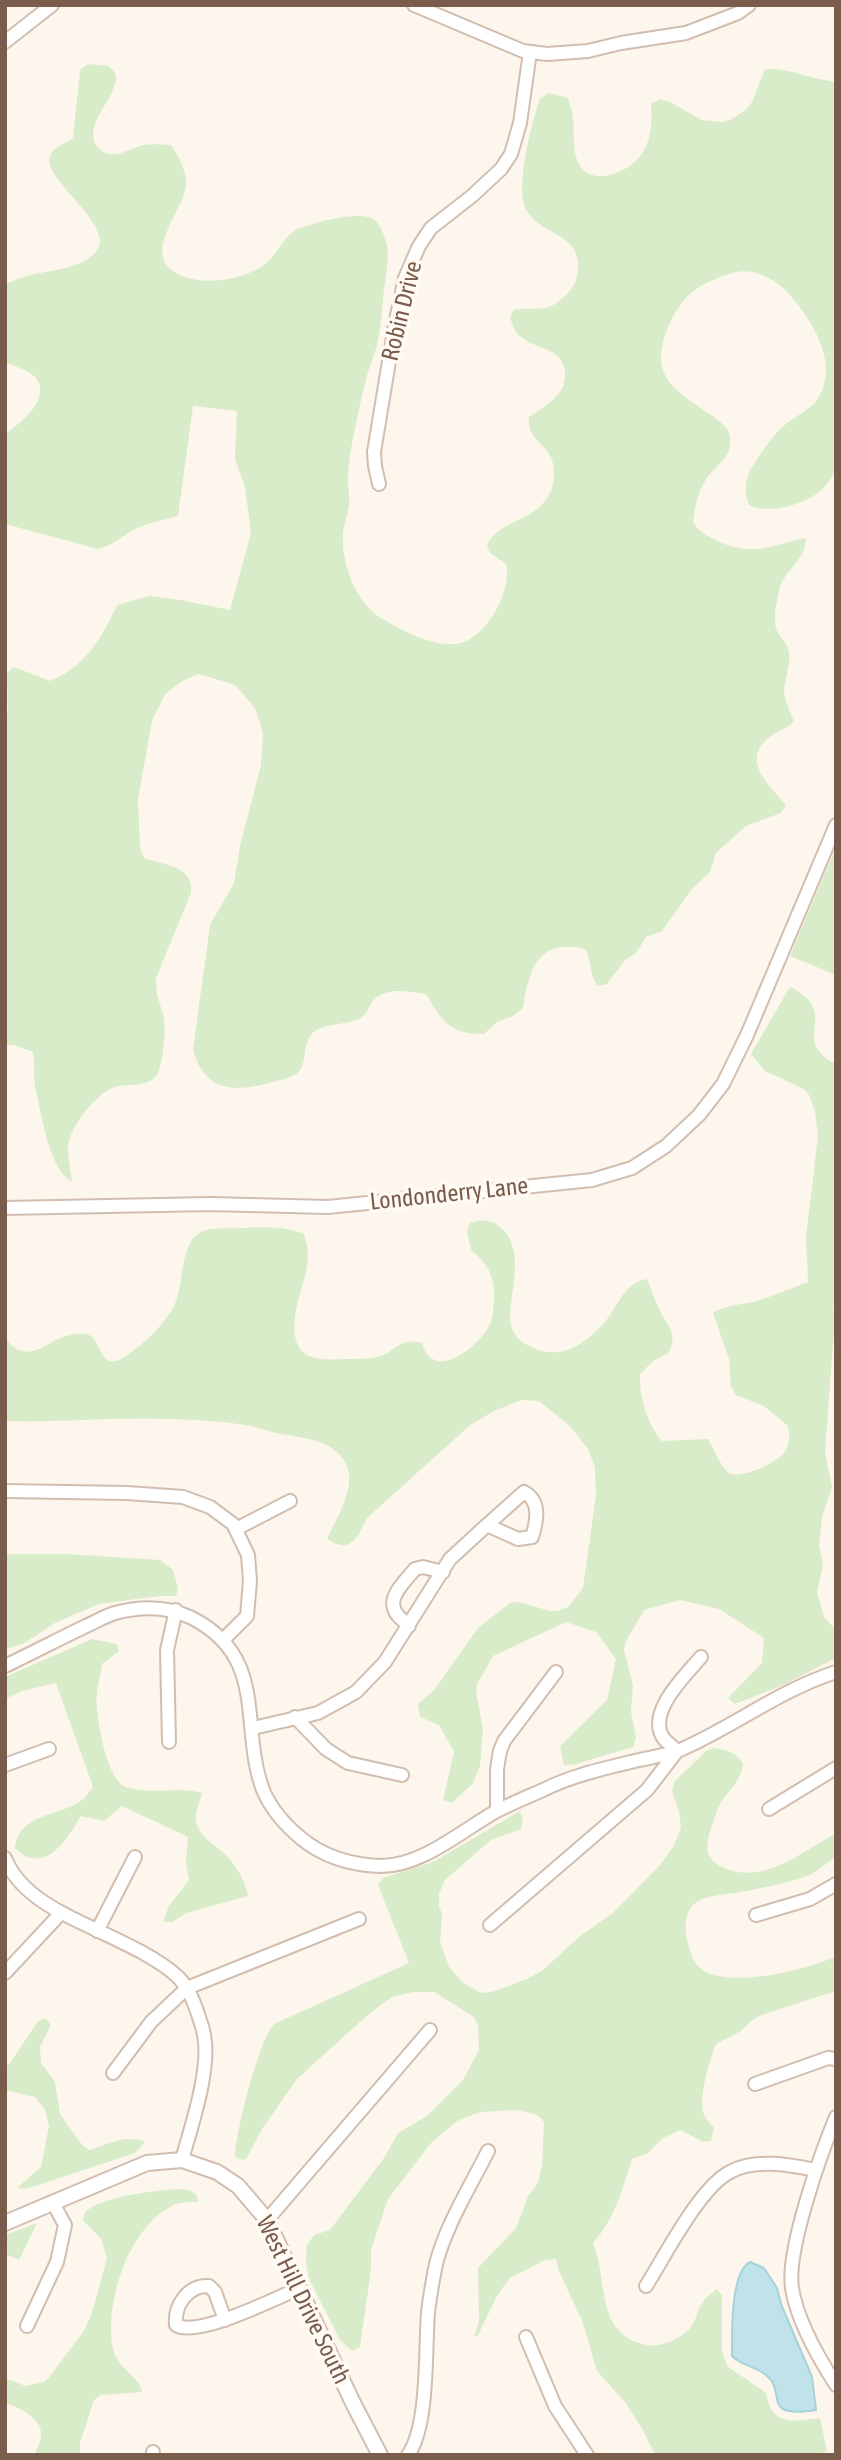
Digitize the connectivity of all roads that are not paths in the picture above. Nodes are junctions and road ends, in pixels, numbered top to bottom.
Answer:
1 (52, 5) edge
2 (414, 5) edge
3 (749, 5) edge
4 (5, 41) edge
5 (530, 52) junction
6 (379, 484) dead end
7 (836, 825) edge
8 (5, 1208) edge
9 (5, 1491) edge
10 (290, 1502) dead end
11 (487, 1525) dead end
12 (236, 1529) junction
13 (443, 1572) junction
14 (176, 1610) junction
15 (409, 1626) junction
16 (223, 1640) junction
17 (701, 1657) dead end
18 (5, 1666) edge
19 (556, 1672) dead end
20 (836, 1672) edge
21 (295, 1717) junction
22 (253, 1728) junction
23 (169, 1742) dead end
24 (49, 1749) dead end
25 (677, 1751) junction
26 (5, 1765) edge
27 (836, 1768) edge
28 (402, 1775) dead end
29 (769, 1809) dead end
30 (497, 1811) junction
31 (135, 1857) dead end
32 (5, 1858) edge
33 (836, 1884) edge
34 (61, 1913) junction
35 (755, 1915) dead end
36 (359, 1919) dead end
37 (490, 1925) dead end
38 (97, 1931) junction
39 (5, 1973) edge
40 (187, 1988) junction
41 (429, 2030) dead end
42 (836, 2059) edge
43 (113, 2073) dead end
44 (755, 2084) dead end
45 (834, 2124) edge
46 (488, 2151) dead end
47 (182, 2160) junction
48 (816, 2170) junction
49 (53, 2203) junction
50 (267, 2220) junction
51 (5, 2222) edge
52 (646, 2286) dead end
53 (300, 2288) junction
54 (225, 2320) dead end
55 (27, 2326) dead end
56 (526, 2337) dead end
57 (836, 2385) edge
58 (380, 2455) edge
59 (408, 2455) edge
60 (587, 2455) edge

1 - 4 street
2 - 5 street
3 - 5 street
5 - 6 street, Robin Drive
7 - 8 street, Londonderry Lane
9 - 12 street
10 - 12 street
11 - 13 street
12 - 16 street
13 - 15 street
13 - 15 street
14 - 16 street
14 - 18 street
14 - 23 street
15 - 21 street
16 - 22 street
17 - 25 street
19 - 30 street
20 - 25 street
21 - 22 street
21 - 28 street
22 - 30 street
24 - 26 street
25 - 30 street
25 - 37 street
27 - 29 street
31 - 38 street
32 - 34 street
33 - 35 street
34 - 38 street
34 - 39 street
36 - 40 street
38 - 40 street
40 - 43 street
40 - 47 street
41 - 50 street
42 - 44 street
45 - 48 street
46 - 59 street
47 - 49 street, West Hill Drive South
47 - 50 street, West Hill Drive South
48 - 52 street
48 - 57 street
49 - 51 street, West Hill Drive South
49 - 55 street
50 - 53 street, West Hill Drive South
53 - 54 street
53 - 58 street, West Hill Drive South
56 - 60 street

